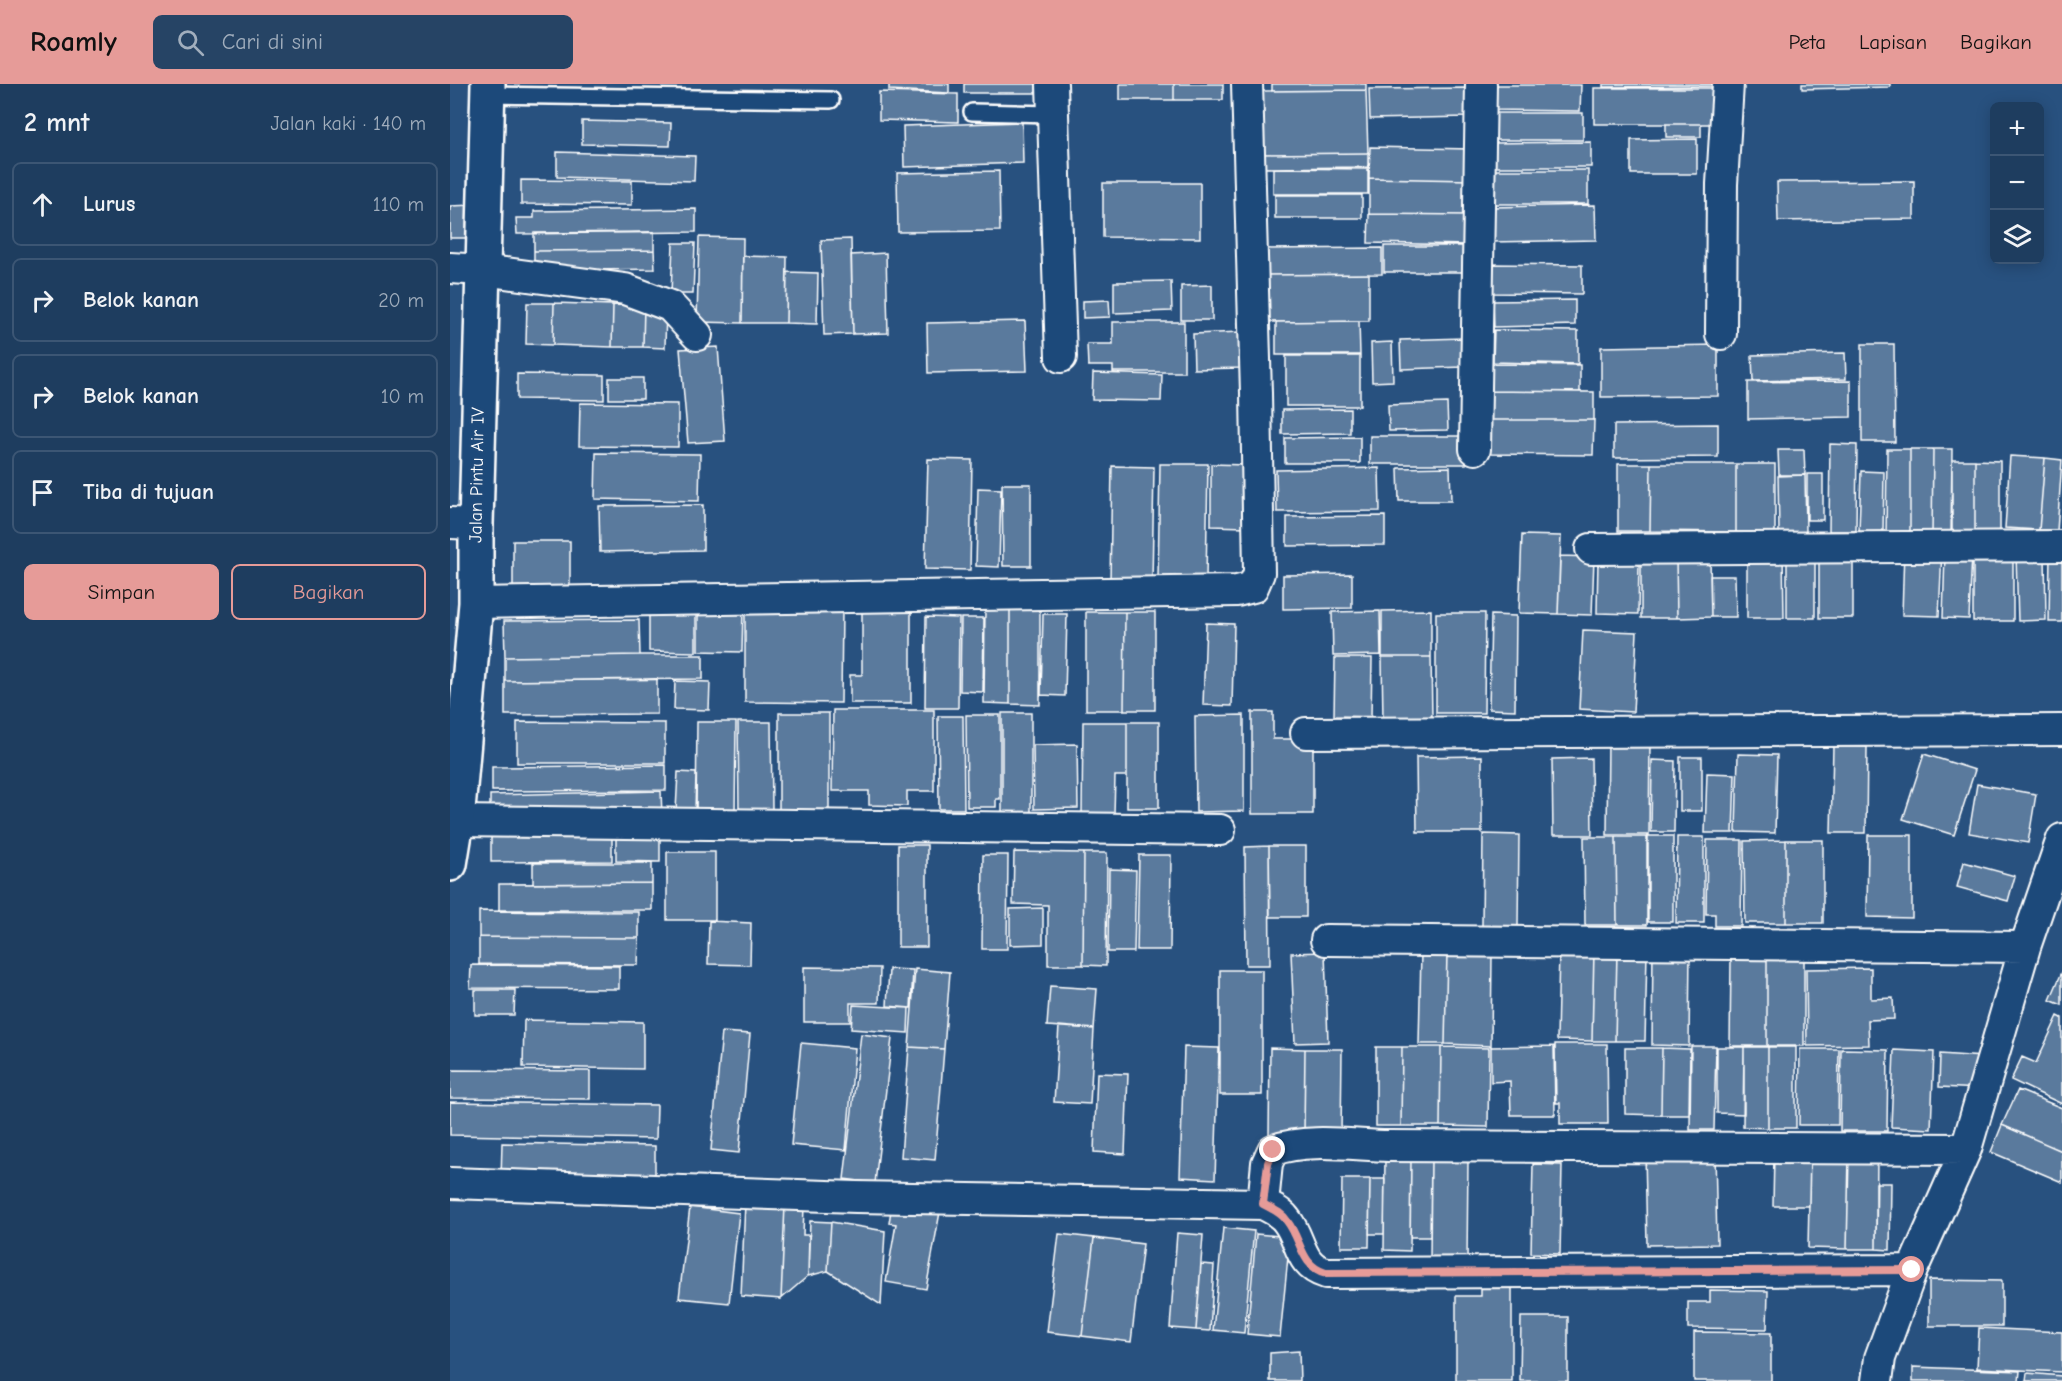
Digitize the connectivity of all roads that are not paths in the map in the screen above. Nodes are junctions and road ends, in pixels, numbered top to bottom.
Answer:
1 (1052, 84) edge
2 (1247, 84) edge
3 (1481, 84) edge
4 (1728, 84) edge
5 (488, 89) edge
6 (831, 100) dead end
7 (972, 112) dead end
8 (1052, 114) junction
9 (450, 268) edge
10 (483, 270) junction
11 (1721, 334) dead end
12 (697, 335) dead end
13 (1061, 357) dead end
14 (1475, 449) dead end
15 (463, 523) edge
16 (2062, 546) edge
17 (1591, 549) dead end
18 (476, 603) junction
19 (2062, 730) edge
20 (1306, 733) dead end
21 (457, 821) junction
22 (1220, 830) dead end
23 (2062, 839) edge
24 (450, 864) edge
25 (1326, 940) dead end
26 (2025, 947) junction
27 (1966, 1149) junction
28 (450, 1183) edge
29 (1263, 1204) junction
30 (1912, 1270) junction
31 (1877, 1381) edge

1 - 8 street
2 - 18 street
3 - 14 street
4 - 11 street
5 - 6 lane
5 - 10 main road, Jalan Pintu Air IV
7 - 8 lane
8 - 13 street
9 - 10 street
10 - 12 street
10 - 15 main road, Jalan Pintu Air IV
15 - 18 main road, Jalan Pintu Air IV
16 - 17 street
18 - 21 main road, Jalan Pintu Air IV
19 - 20 street
21 - 22 street
21 - 24 main road, Jalan Pintu Air IV
23 - 26 street
25 - 26 street
26 - 27 street
27 - 29 street
27 - 30 street
28 - 29 street
29 - 30 street
30 - 31 street

